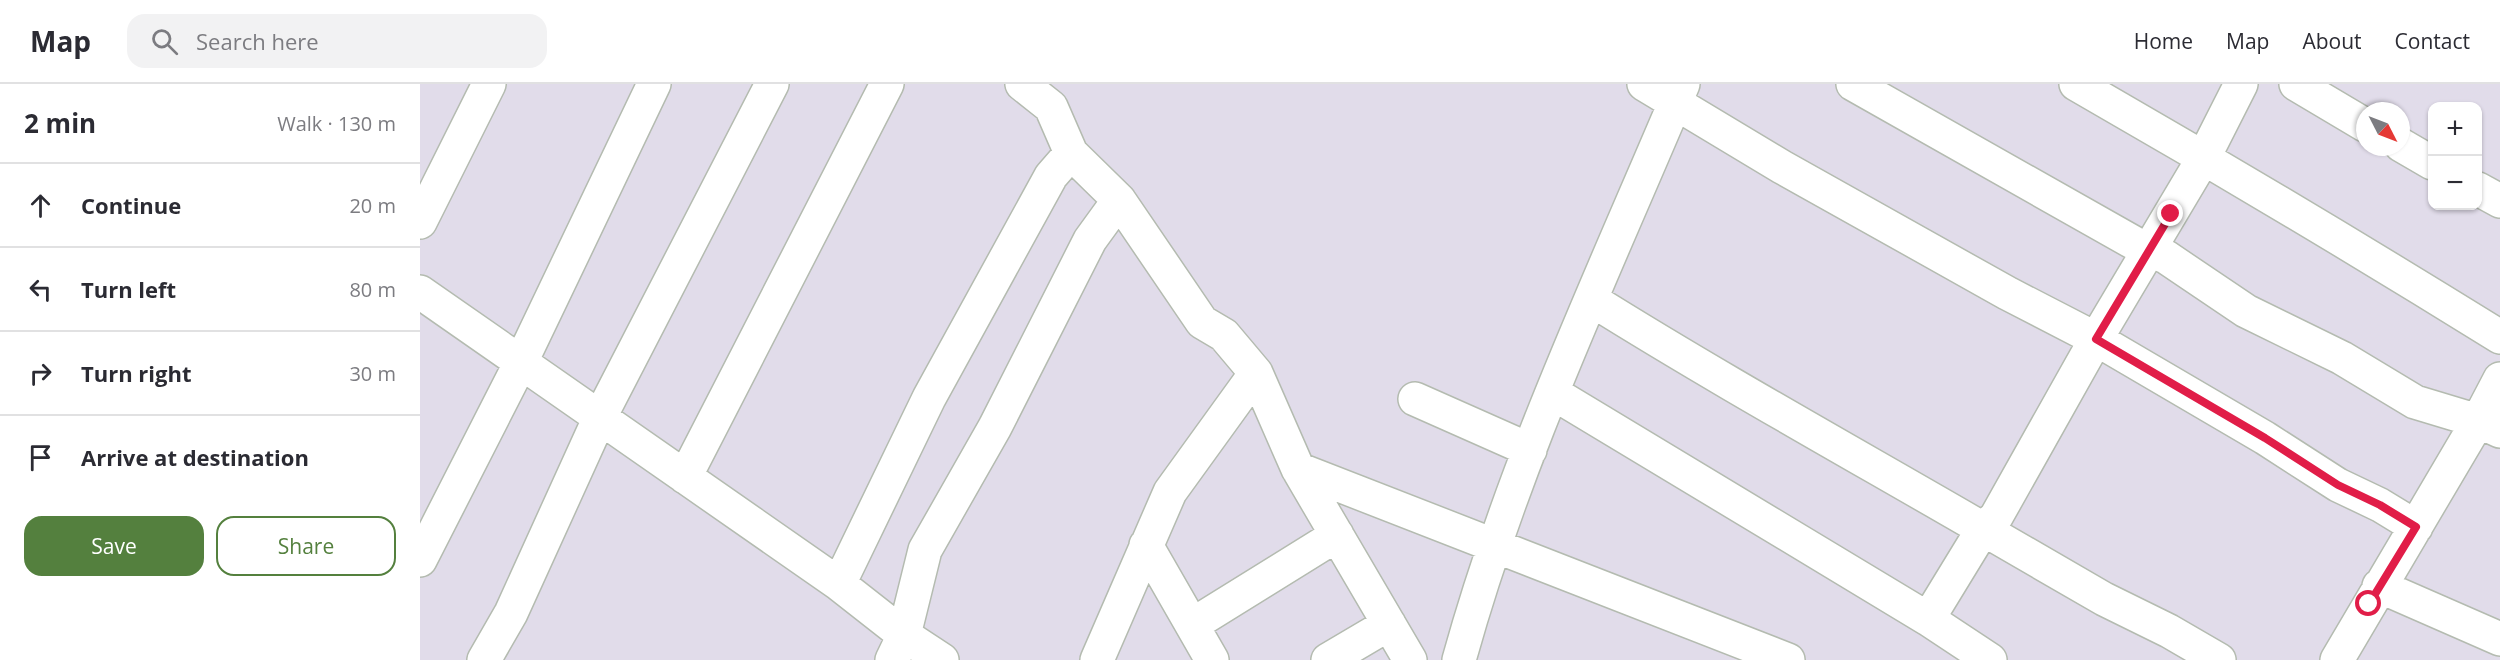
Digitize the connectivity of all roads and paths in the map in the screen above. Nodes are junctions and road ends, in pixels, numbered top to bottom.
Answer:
1 (489, 84) edge
2 (654, 84) edge
3 (772, 84) edge
4 (887, 84) edge
5 (1022, 84) edge
6 (1644, 84) edge
7 (1853, 84) edge
8 (2076, 84) edge
9 (2241, 84) edge
10 (2296, 84) edge
11 (1679, 93) edge
12 (2335, 94) edge
13 (2356, 116) edge
14 (2410, 150) edge
15 (1071, 153) junction
16 (2203, 159) junction
17 (2428, 160) edge
18 (2482, 191) edge
19 (1119, 200) junction
20 (2500, 201) edge
21 (420, 222) edge
22 (2149, 251) junction
23 (420, 292) edge
24 (1592, 300) junction
25 (2500, 337) edge
26 (2096, 339) junction
27 (521, 363) junction
28 (1256, 373) junction
29 (2500, 379) edge
30 (1552, 393) junction
31 (1415, 399) dead end
32 (600, 417) junction
33 (2489, 426) edge
34 (1530, 450) junction
35 (1298, 469) junction
36 (685, 477) junction
37 (2416, 527) junction
38 (1983, 529) junction
39 (1337, 535) junction
40 (1494, 543) junction
41 (1146, 545) junction
42 (420, 560) edge
43 (839, 584) junction
44 (2379, 586) junction
45 (1928, 619) junction
46 (1389, 624) junction
47 (1192, 625) junction
48 (2500, 639) edge
49 (898, 647) edge
50 (1971, 655) edge
51 (1467, 658) edge
52 (484, 660) edge
53 (942, 660) edge
54 (1097, 660) edge
55 (1212, 660) edge
56 (1328, 660) edge
57 (1410, 660) edge
58 (1788, 660) edge
59 (2219, 660) edge
60 (2337, 660) edge

1 - 21 street
2 - 27 street
3 - 32 street
4 - 36 street
5 - 15 street
6 - 11 street
7 - 22 street
8 - 16 street
9 - 16 street
10 - 12 street
11 - 24 street
11 - 26 street
12 - 13 street
14 - 17 street
15 - 19 street
15 - 43 street
16 - 22 street
16 - 25 street
18 - 20 street
19 - 28 street
19 - 49 street
22 - 26 street
22 - 33 street
23 - 27 street
24 - 30 street
24 - 38 street
26 - 37 street
26 - 38 street
27 - 32 street
27 - 42 street
28 - 35 street
28 - 41 street
29 - 33 street
30 - 34 street
30 - 45 street
31 - 34 street
32 - 36 street
32 - 52 street
33 - 37 street
34 - 40 street
35 - 39 street
35 - 40 street
36 - 43 street
37 - 44 street
38 - 45 street
38 - 59 street
39 - 46 street
39 - 47 street
40 - 51 street
40 - 58 street
41 - 47 street
41 - 54 street
43 - 49 street
44 - 48 street
44 - 60 street
45 - 50 street
46 - 56 street
46 - 57 street
47 - 55 street
49 - 53 street

